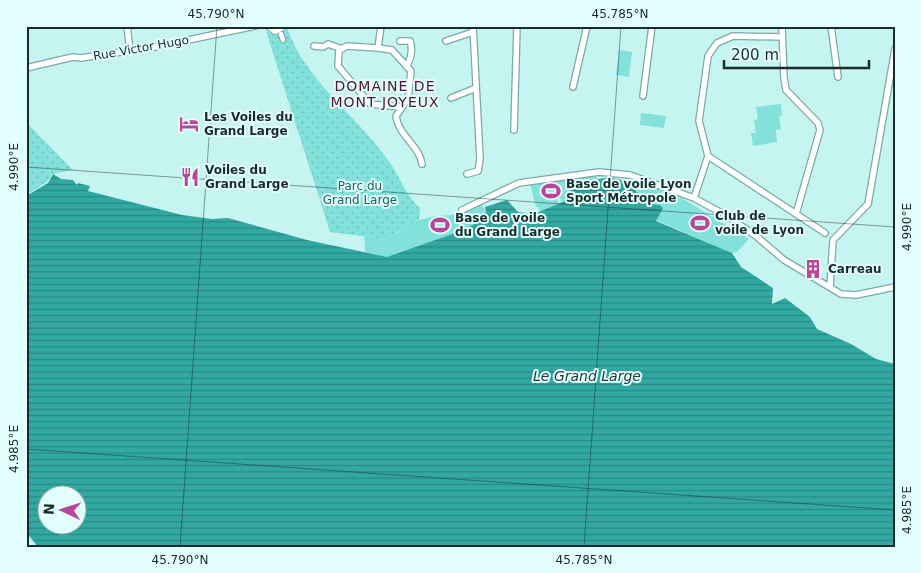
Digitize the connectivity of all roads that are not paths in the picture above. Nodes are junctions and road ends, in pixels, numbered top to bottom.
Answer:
1 (127, 26) edge
2 (255, 26) edge
3 (270, 26) edge
4 (381, 26) edge
5 (517, 26) edge
6 (587, 26) edge
7 (652, 26) edge
8 (782, 26) edge
9 (831, 26) edge
10 (473, 29) edge
11 (282, 33) edge
12 (782, 37) junction
13 (400, 41) dead end
14 (446, 41) dead end
15 (314, 46) dead end
16 (378, 48) junction
17 (342, 49) junction
18 (130, 51) junction
19 (895, 51) edge
20 (406, 66) junction
21 (26, 68) edge
22 (838, 77) dead end
23 (573, 87) dead end
24 (476, 88) junction
25 (643, 96) dead end
26 (451, 98) dead end
27 (400, 107) junction
28 (514, 130) dead end
29 (708, 156) junction
30 (422, 164) dead end
31 (467, 174) dead end
32 (694, 198) junction
33 (462, 210) dead end
34 (796, 214) junction
35 (825, 234) dead end
36 (830, 287) junction
37 (895, 287) edge

1 - 18 street
2 - 18 street, Rue Victor Hugo
3 - 11 street
4 - 16 street
5 - 28 street
6 - 23 street
7 - 25 street
8 - 12 street
9 - 22 street
10 - 14 street
10 - 24 street
12 - 29 street
12 - 34 street
13 - 20 street
15 - 17 street
16 - 17 street
16 - 20 street
17 - 27 street
18 - 21 street, Rue Victor Hugo
19 - 36 street
20 - 27 street
24 - 26 street
24 - 31 street
27 - 30 street
29 - 32 street
29 - 34 street
32 - 33 street
32 - 36 street
34 - 35 street
36 - 37 street

